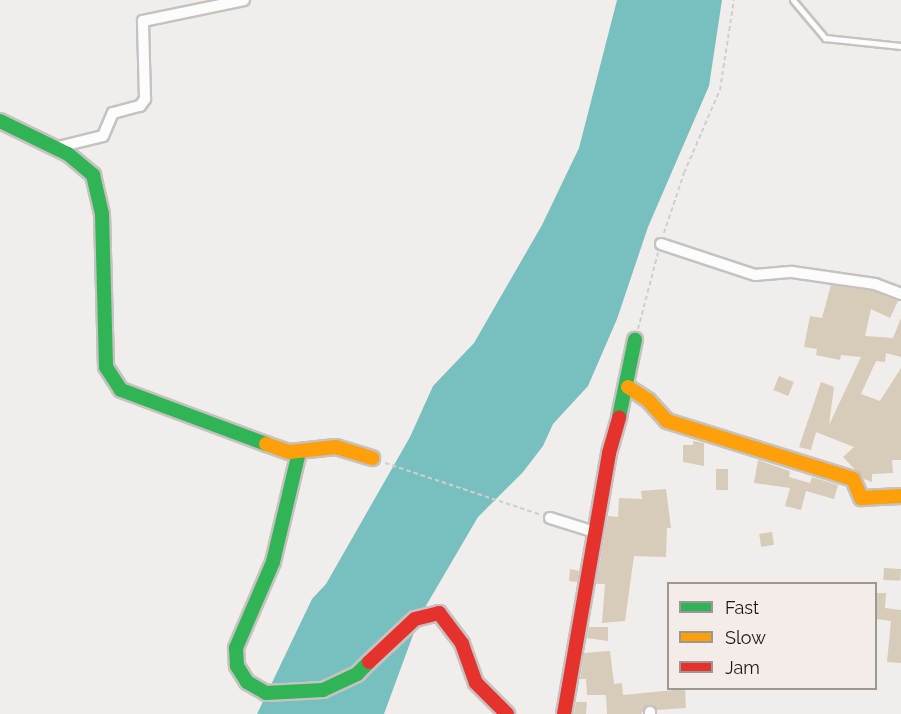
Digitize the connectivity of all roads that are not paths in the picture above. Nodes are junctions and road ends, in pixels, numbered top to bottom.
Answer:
1 (244, 0) edge
2 (793, 0) edge
3 (901, 46) edge
4 (0, 121) edge
5 (54, 148) junction
6 (661, 243) road end
7 (901, 294) edge
8 (635, 340) road end
9 (628, 387) junction
10 (299, 452) junction
11 (372, 458) road end
12 (901, 496) edge
13 (550, 518) road end
14 (595, 532) junction
15 (507, 714) edge
16 (564, 714) edge

1 - 5 street
2 - 3 lane
4 - 5 street
5 - 10 street
6 - 7 street
8 - 9 street
9 - 12 street
9 - 14 street
10 - 11 street
10 - 15 street
13 - 14 street
14 - 16 street

